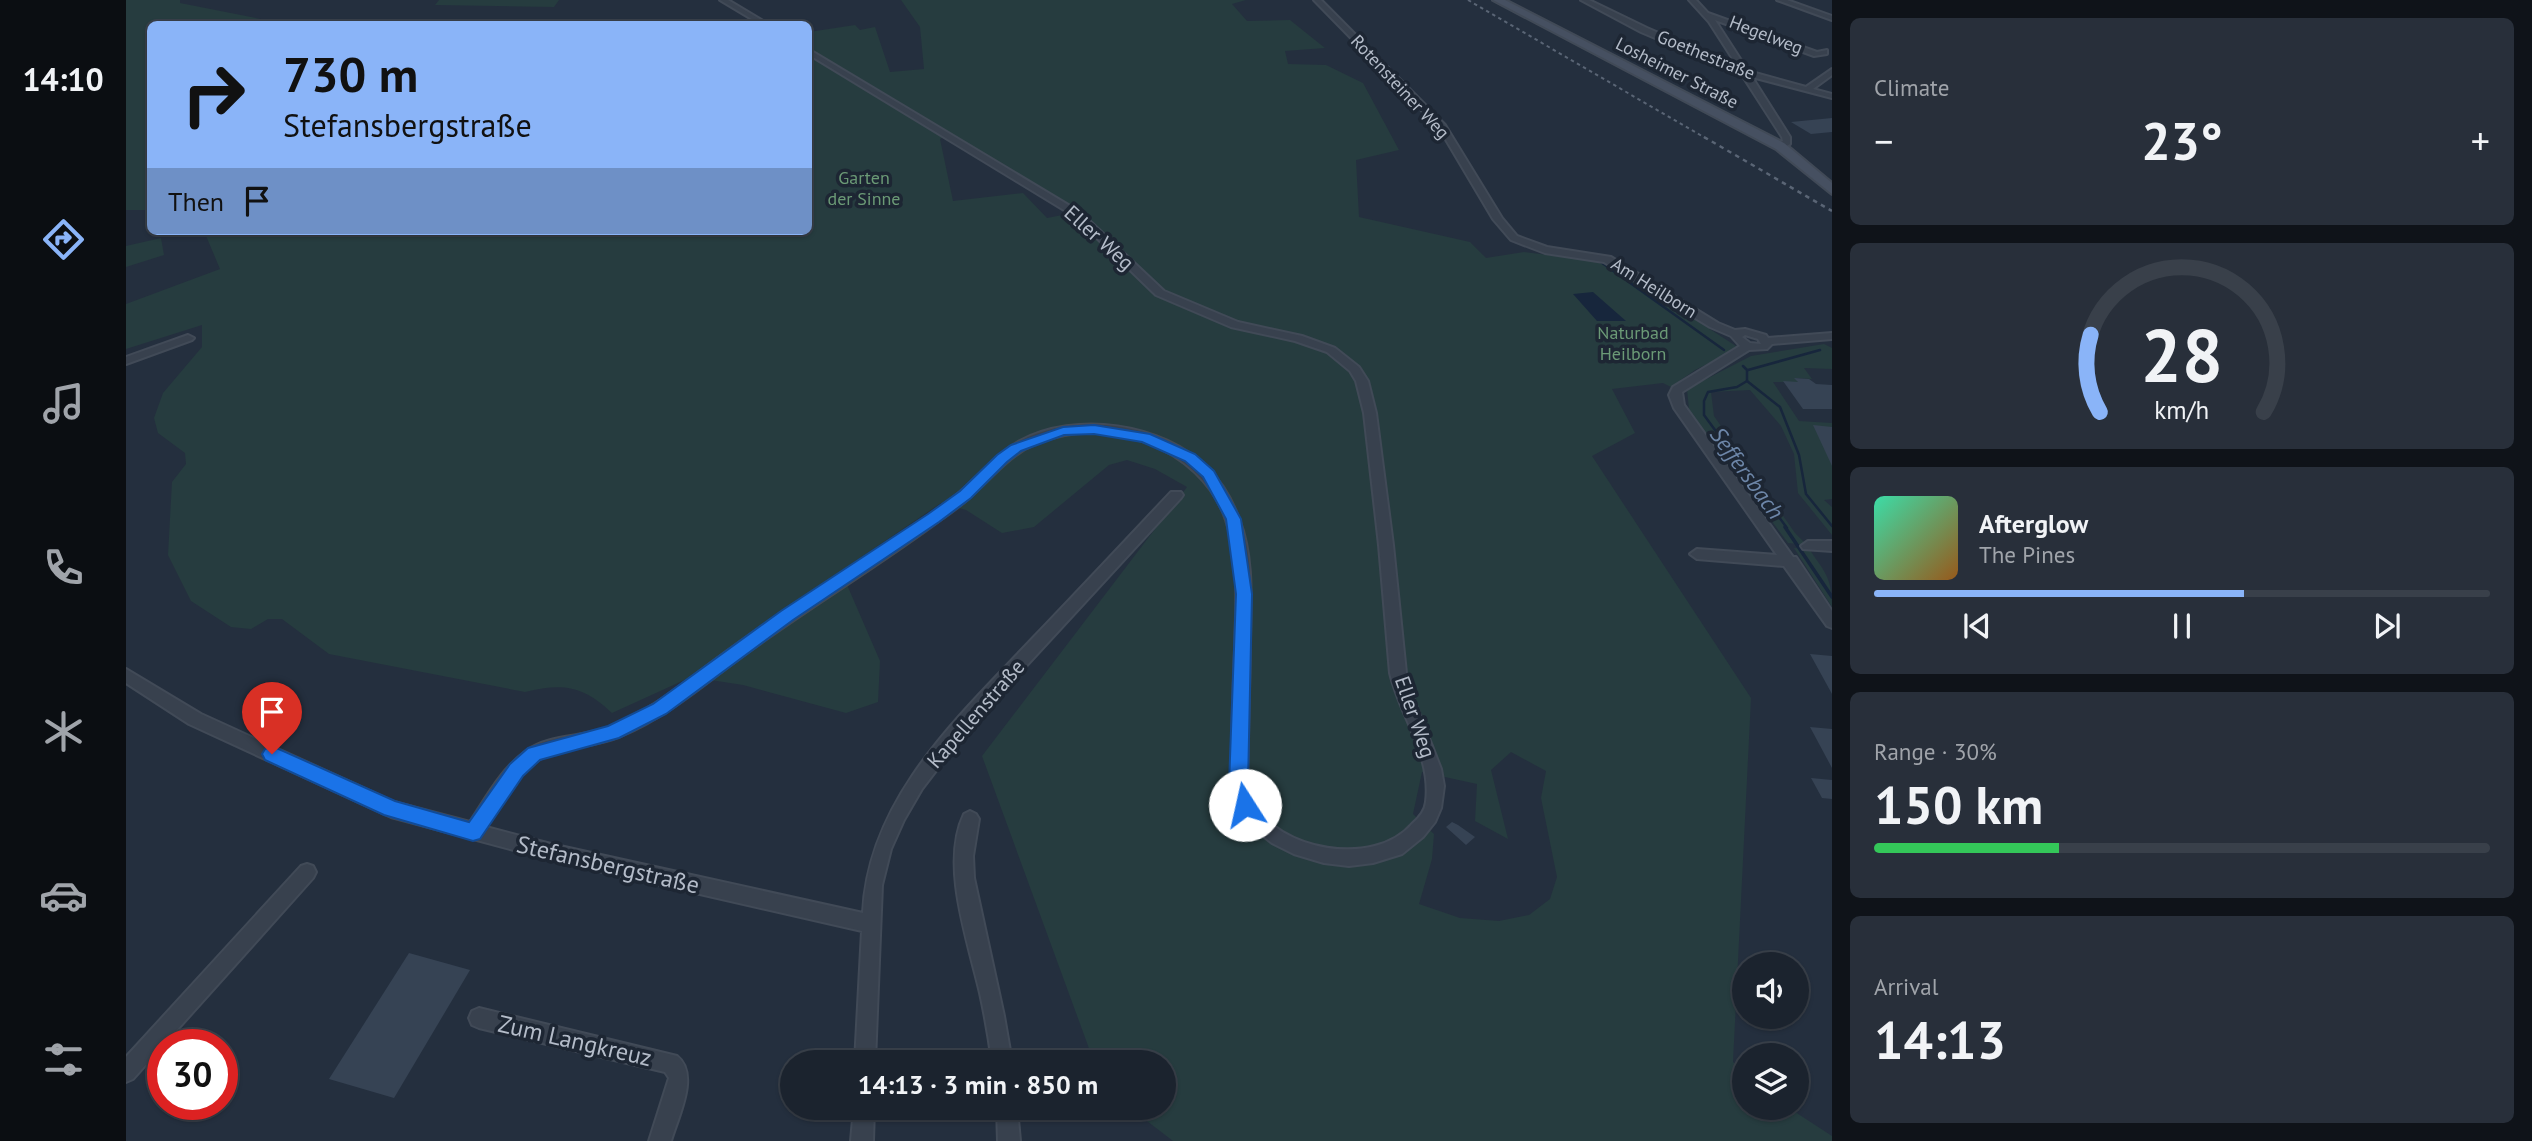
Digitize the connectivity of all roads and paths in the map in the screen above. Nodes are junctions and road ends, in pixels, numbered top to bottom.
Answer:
1 (723, 0) edge
2 (1317, 0) edge
3 (1498, 0) edge
4 (1584, 0) edge
5 (1692, 0) edge
6 (1780, 0) edge
7 (1708, 15) junction
8 (1832, 18) edge
9 (759, 21) edge
10 (1824, 52) dead end
11 (812, 53) edge
12 (1832, 71) edge
13 (1745, 73) junction
14 (1808, 89) junction
15 (1832, 96) edge
16 (1780, 146) junction
17 (1832, 190) edge
18 (1526, 245) joint
19 (1737, 335) junction
20 (1832, 336) edge
21 (188, 338) dead end
22 (1767, 341) junction
23 (1748, 346) junction
24 (126, 361) edge
25 (1176, 495) dead end
26 (1808, 546) dead end
27 (1832, 546) edge
28 (1697, 554) dead end
29 (1791, 561) junction
30 (1832, 622) edge
31 (126, 675) edge
32 (970, 819) dead end
33 (473, 832) junction
34 (307, 872) dead end
35 (871, 924) junction
36 (480, 1018) dead end
37 (866, 1050) edge
38 (1000, 1050) edge
39 (126, 1072) edge
40 (863, 1120) edge
41 (1008, 1120) edge
42 (660, 1141) edge
43 (862, 1141) edge
44 (1009, 1141) edge

1 - 9 street
2 - 18 street, Rotensteiner Weg
3 - 16 main road, Losheimer Straße
4 - 13 street, Goethestraße
5 - 7 street
6 - 8 street
7 - 10 street, Hegelweg
7 - 13 street
11 - 33 street, Eller Weg
12 - 14 street
13 - 14 street, Goethestraße
13 - 16 street
14 - 15 street, Goethestraße
16 - 17 main road, Losheimer Straße
18 - 19 street, Am Heilborn
19 - 22 street
19 - 23 street
20 - 22 street
21 - 24 street
22 - 23 street
23 - 29 street
25 - 35 street, Kapellenstraße
26 - 27 street
28 - 29 street
29 - 30 street
31 - 33 street, Stefansbergstraße
32 - 38 street
33 - 35 street, Stefansbergstraße
34 - 39 street
35 - 37 street, Kapellenstraße
36 - 42 street, Zum Langkreuz
40 - 43 street
41 - 44 street

